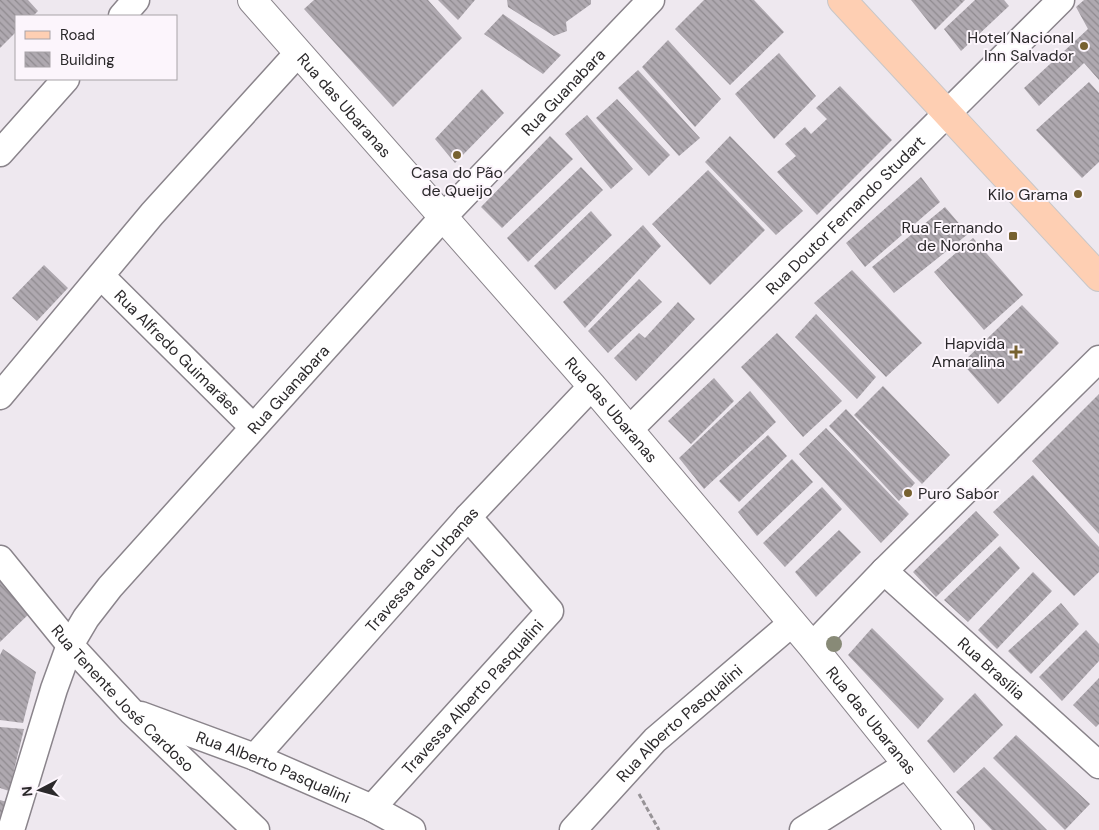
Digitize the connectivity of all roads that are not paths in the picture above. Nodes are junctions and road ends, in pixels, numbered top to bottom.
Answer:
1 (136, 0) edge
2 (651, 0) edge
3 (842, 0) edge
4 (1061, 0) edge
5 (260, 3) edge
6 (123, 15) edge
7 (298, 53) junction
8 (65, 80) edge
9 (946, 113) junction
10 (0, 153) edge
11 (444, 216) junction
12 (101, 276) junction
13 (1099, 277) edge
14 (1099, 359) edge
15 (592, 386) junction
16 (0, 396) edge
17 (253, 427) junction
18 (629, 430) junction
19 (468, 517) junction
20 (0, 559) edge
21 (884, 571) junction
22 (792, 623) junction
23 (70, 645) junction
24 (812, 646) junction
25 (132, 711) junction
26 (255, 757) junction
27 (906, 765) junction
28 (1099, 765) edge
29 (372, 808) junction
30 (11, 830) edge
31 (256, 830) edge
32 (412, 830) edge
33 (573, 830) edge
34 (802, 830) edge
35 (960, 830) edge

1 - 6 street
2 - 11 street, Rua Guanabara
3 - 9 main road
4 - 9 street, Rua Doutor Fernando Studart
5 - 7 street, Rua das Ubaranas
7 - 11 street, Rua das Ubaranas
7 - 12 street
8 - 10 street
9 - 13 main road
9 - 18 street, Rua Doutor Fernando Studart
11 - 15 street, Rua das Ubaranas
11 - 17 street, Rua Guanabara
12 - 16 street
12 - 17 street, Rua Alfredo Guimarães
14 - 21 street
15 - 18 street, Rua das Ubaranas
15 - 19 street, Travessa das Urbanas
17 - 23 street, Rua Guanabara
18 - 22 street, Rua das Ubaranas
19 - 26 street, Travessa das Urbanas
19 - 29 street, Travessa Alberto Pasqualini
20 - 23 street, Rua Tenente José Cardoso
21 - 24 street
21 - 28 street, Rua Brasília
22 - 24 street, Rua das Ubaranas
22 - 33 street, Rua Alberto Pasqualini
23 - 25 street, Rua Tenente José Cardoso
23 - 30 street, Rua Guanabara
24 - 27 street, Rua das Ubaranas
25 - 26 street, Rua Alberto Pasqualini
25 - 31 street, Rua Tenente José Cardoso
26 - 29 street, Rua Alberto Pasqualini
27 - 34 street
27 - 35 street, Rua das Ubaranas
29 - 32 street, Rua Alberto Pasqualini

